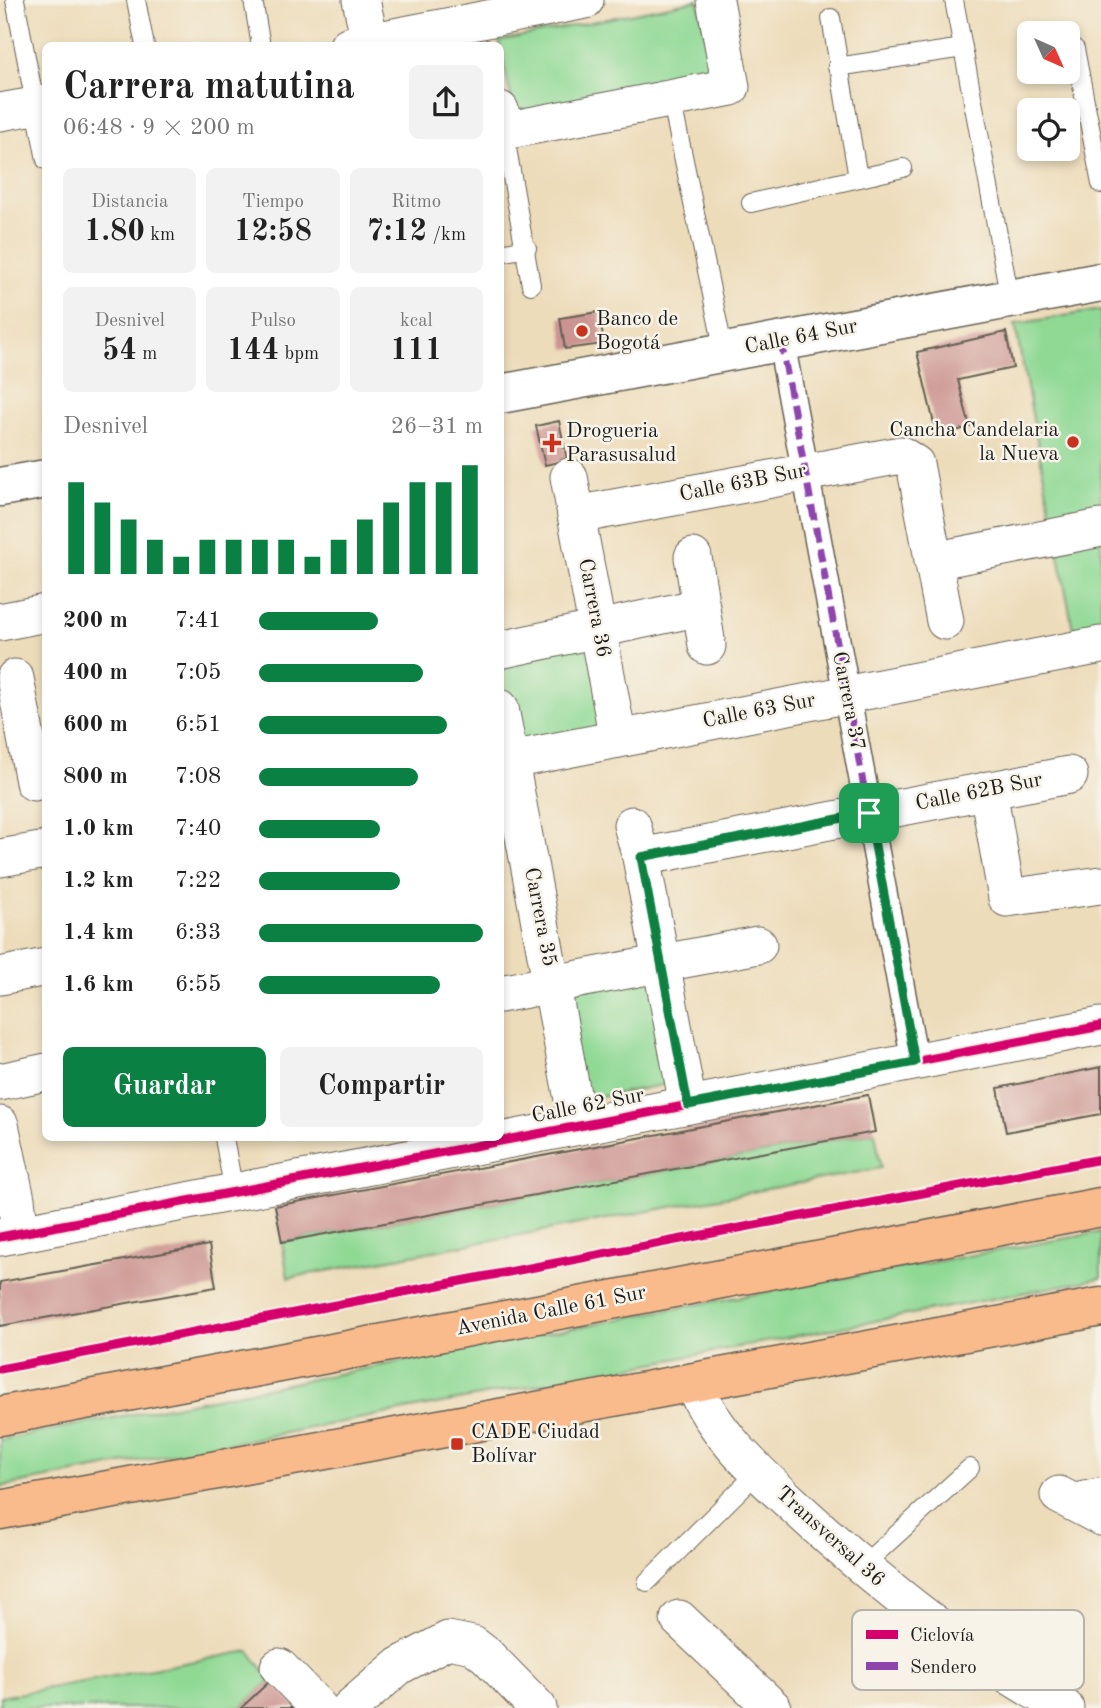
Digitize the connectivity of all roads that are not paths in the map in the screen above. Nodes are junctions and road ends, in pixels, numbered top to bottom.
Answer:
1 (15, 0) edge
2 (136, 0) edge
3 (254, 0) edge
4 (361, 0) edge
5 (585, 0) edge
6 (715, 0) edge
7 (954, 0) edge
8 (831, 18) dead end
9 (486, 33) edge
10 (144, 42) edge
11 (260, 42) edge
12 (359, 42) edge
13 (372, 42) edge
14 (963, 48) junction
15 (837, 67) junction
16 (1080, 69) edge
17 (671, 98) junction
18 (40, 105) edge
19 (0, 112) edge
20 (504, 121) edge
21 (42, 123) edge
22 (504, 126) edge
23 (1097, 138) edge
24 (903, 168) dead end
25 (858, 178) junction
26 (1101, 184) edge
27 (751, 203) dead end
28 (527, 248) junction
29 (504, 252) edge
30 (1101, 282) edge
31 (531, 285) dead end
32 (1010, 299) junction
33 (780, 341) junction
34 (724, 352) junction
35 (504, 393) edge
36 (805, 471) junction
37 (569, 477) dead end
38 (42, 480) edge
39 (0, 487) edge
40 (576, 515) junction
41 (1101, 528) edge
42 (693, 557) dead end
43 (933, 561) junction
44 (701, 607) junction
45 (42, 614) edge
46 (944, 621) dead end
47 (0, 622) edge
48 (598, 631) junction
49 (1101, 645) edge
50 (707, 646) dead end
51 (504, 649) edge
52 (15, 678) dead end
53 (847, 694) junction
54 (12, 731) edge
55 (618, 739) junction
56 (505, 761) edge
57 (1069, 775) dead end
58 (34, 782) dead end
59 (988, 790) junction
60 (869, 813) junction
61 (42, 851) edge
62 (0, 858) edge
63 (1101, 885) edge
64 (758, 945) dead end
65 (661, 963) junction
66 (42, 968) edge
67 (0, 976) edge
68 (552, 984) junction
69 (504, 993) edge
70 (1101, 1026) edge
71 (915, 1062) junction
72 (42, 1073) edge
73 (0, 1082) edge
74 (688, 1105) junction
75 (0, 1125) edge
76 (579, 1126) junction
77 (504, 1140) edge
78 (225, 1141) edge
79 (501, 1141) edge
80 (234, 1192) junction
81 (1101, 1207) edge
82 (10, 1235) edge
83 (1101, 1307) edge
84 (692, 1383) junction
85 (0, 1416) edge
86 (970, 1468) dead end
87 (758, 1472) junction
88 (1101, 1487) edge
89 (1059, 1495) joint
90 (0, 1510) edge
91 (1101, 1517) edge
92 (861, 1567) junction
93 (647, 1582) dead end
94 (915, 1610) edge
95 (680, 1619) dead end
96 (279, 1667) dead end
97 (1033, 1690) edge
98 (319, 1708) edge
99 (349, 1708) edge
100 (538, 1708) edge
101 (773, 1708) edge
102 (1065, 1708) edge

1 - 18 lane
2 - 10 lane
3 - 11 lane
4 - 12 street
5 - 9 street
6 - 17 street
7 - 14 lane
8 - 15 lane
9 - 13 street
14 - 15 lane
14 - 32 lane
15 - 25 lane
16 - 23 lane
17 - 20 street
17 - 34 lane
18 - 19 street
18 - 21 lane
22 - 28 lane
23 - 26 lane
24 - 25 lane
25 - 27 lane
28 - 29 lane
28 - 31 lane
30 - 32 street, Calle 64 Sur
32 - 33 street, Calle 64 Sur
33 - 34 street, Calle 64 Sur
33 - 36 street, Carrera 37
34 - 35 street, Calle 64 Sur
36 - 40 street, Calle 63B Sur
36 - 43 street, Calle 63B Sur
36 - 53 street, Carrera 37
37 - 40 street, Carrera 36
38 - 39 street
40 - 48 street, Carrera 36
41 - 43 street
42 - 44 street
43 - 46 street
44 - 48 street
44 - 50 street
45 - 47 street
48 - 51 street
48 - 55 street, Carrera 36
49 - 53 street, Calle 63 Sur
52 - 54 street
53 - 55 street, Calle 63 Sur
53 - 60 street, Carrera 37
54 - 58 street
55 - 56 street, Calle 63 Sur
56 - 68 street, Carrera 35
57 - 59 street, Calle 62B Sur
59 - 60 street, Calle 62B Sur
59 - 63 street
60 - 65 street, Calle 62B Sur
60 - 71 street, Carrera 37
61 - 62 street
64 - 65 street
65 - 68 street
65 - 74 street
66 - 67 street
68 - 69 street
68 - 76 street, Carrera 35
70 - 71 street, Calle 62 Sur
71 - 74 street, Calle 62 Sur
72 - 73 street
74 - 76 street, Calle 62 Sur
75 - 82 street
76 - 77 street, Calle 62 Sur
78 - 80 lane
79 - 80 street, Calle 62 Sur
80 - 82 street, Calle 62 Sur
81 - 85 main road, Avenida Calle 61 Sur
83 - 84 main road
84 - 87 street, Transversal 36
84 - 90 main road
86 - 92 lane
87 - 92 street, Transversal 36
87 - 93 lane
88 - 89 lane
89 - 91 street
92 - 94 street, Transversal 36
95 - 101 street
96 - 98 street
97 - 102 street, Transversal 36
99 - 100 street

